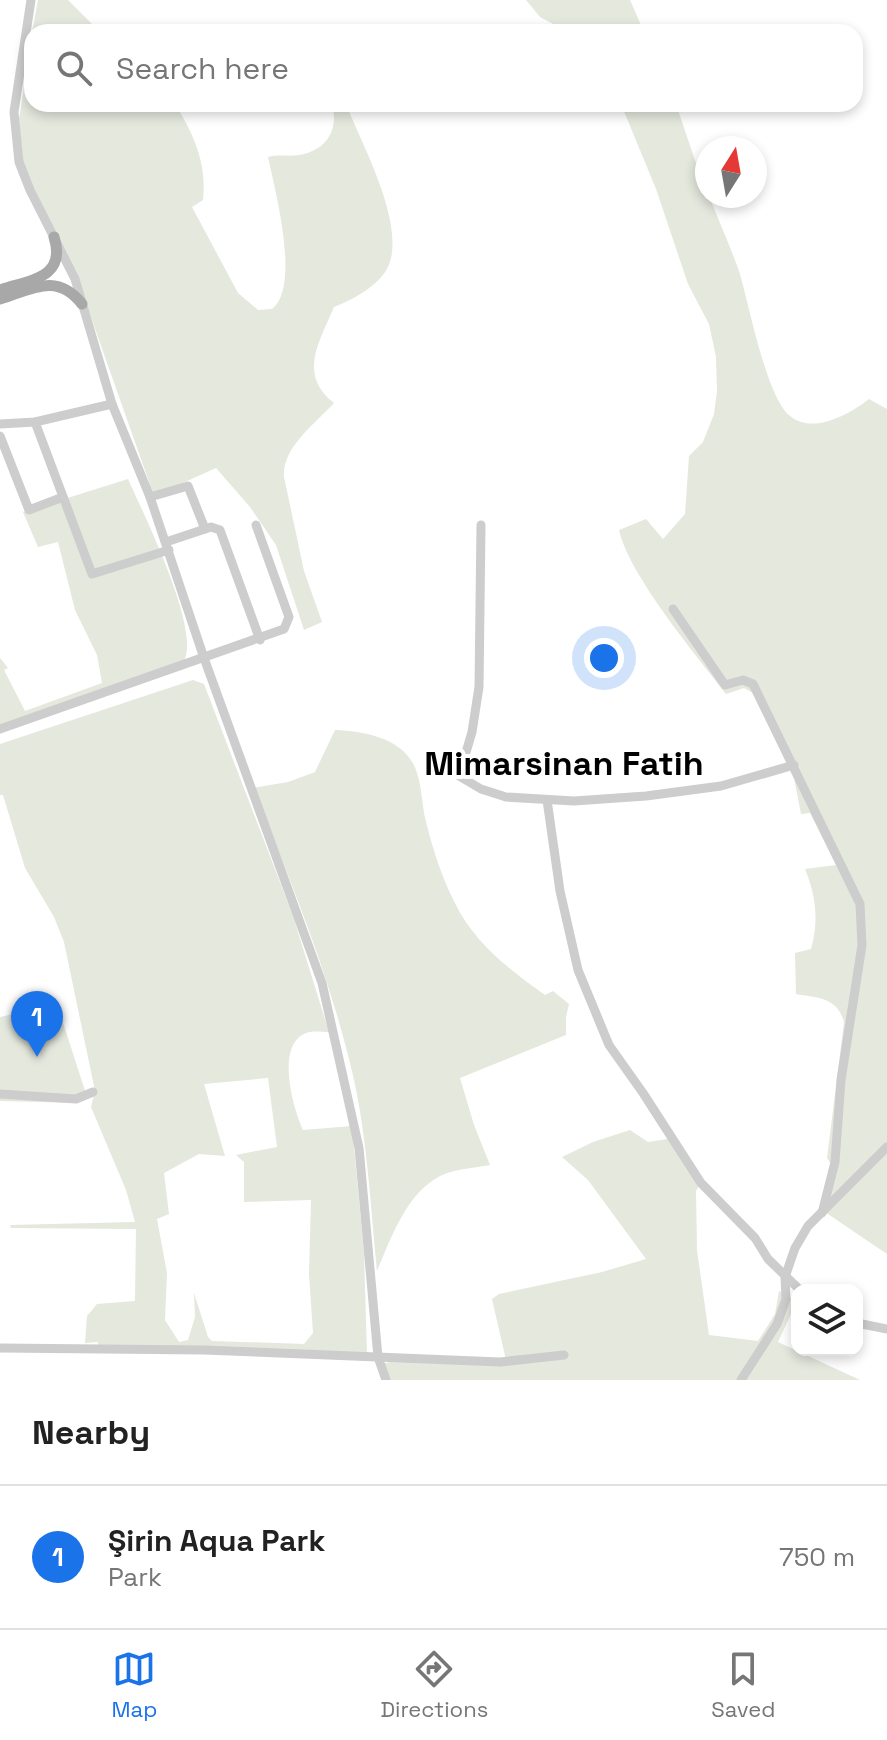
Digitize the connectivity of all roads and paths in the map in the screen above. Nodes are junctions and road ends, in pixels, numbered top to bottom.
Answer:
1 (31, 0) edge
2 (27, 24) edge
3 (24, 44) edge
4 (54, 237) junction
5 (0, 290) edge
6 (0, 299) edge
7 (82, 304) junction
8 (112, 404) junction
9 (35, 422) junction
10 (0, 424) edge
11 (0, 436) edge
12 (63, 497) junction
13 (150, 497) junction
14 (256, 525) dead end
15 (481, 525) dead end
16 (205, 529) junction
17 (167, 546) junction
18 (673, 609) dead end
19 (260, 640) junction
20 (204, 658) junction
21 (0, 729) edge
22 (794, 765) junction
23 (547, 800) junction
24 (93, 1092) dead end
25 (0, 1094) edge
26 (887, 1147) edge
27 (822, 1213) junction
28 (785, 1277) junction
29 (793, 1284) edge
30 (863, 1324) edge
31 (887, 1329) edge
32 (0, 1348) edge
33 (564, 1355) dead end
34 (378, 1357) junction
35 (386, 1380) edge
36 (741, 1380) edge

1 - 2 street
3 - 4 street
4 - 5 main road
4 - 7 street
6 - 7 main road
7 - 8 street
8 - 9 street
8 - 13 street
9 - 10 street
9 - 12 street
11 - 12 street
12 - 17 street
13 - 16 street
13 - 17 street
14 - 19 street
15 - 23 street
16 - 17 street
16 - 19 street
17 - 20 street
18 - 22 street
19 - 20 street
20 - 21 street
20 - 34 street
22 - 23 street
22 - 27 street
23 - 28 street
24 - 25 street
26 - 27 street
27 - 28 street
28 - 29 street
28 - 36 street
30 - 31 street
32 - 34 street
33 - 34 street
34 - 35 street

